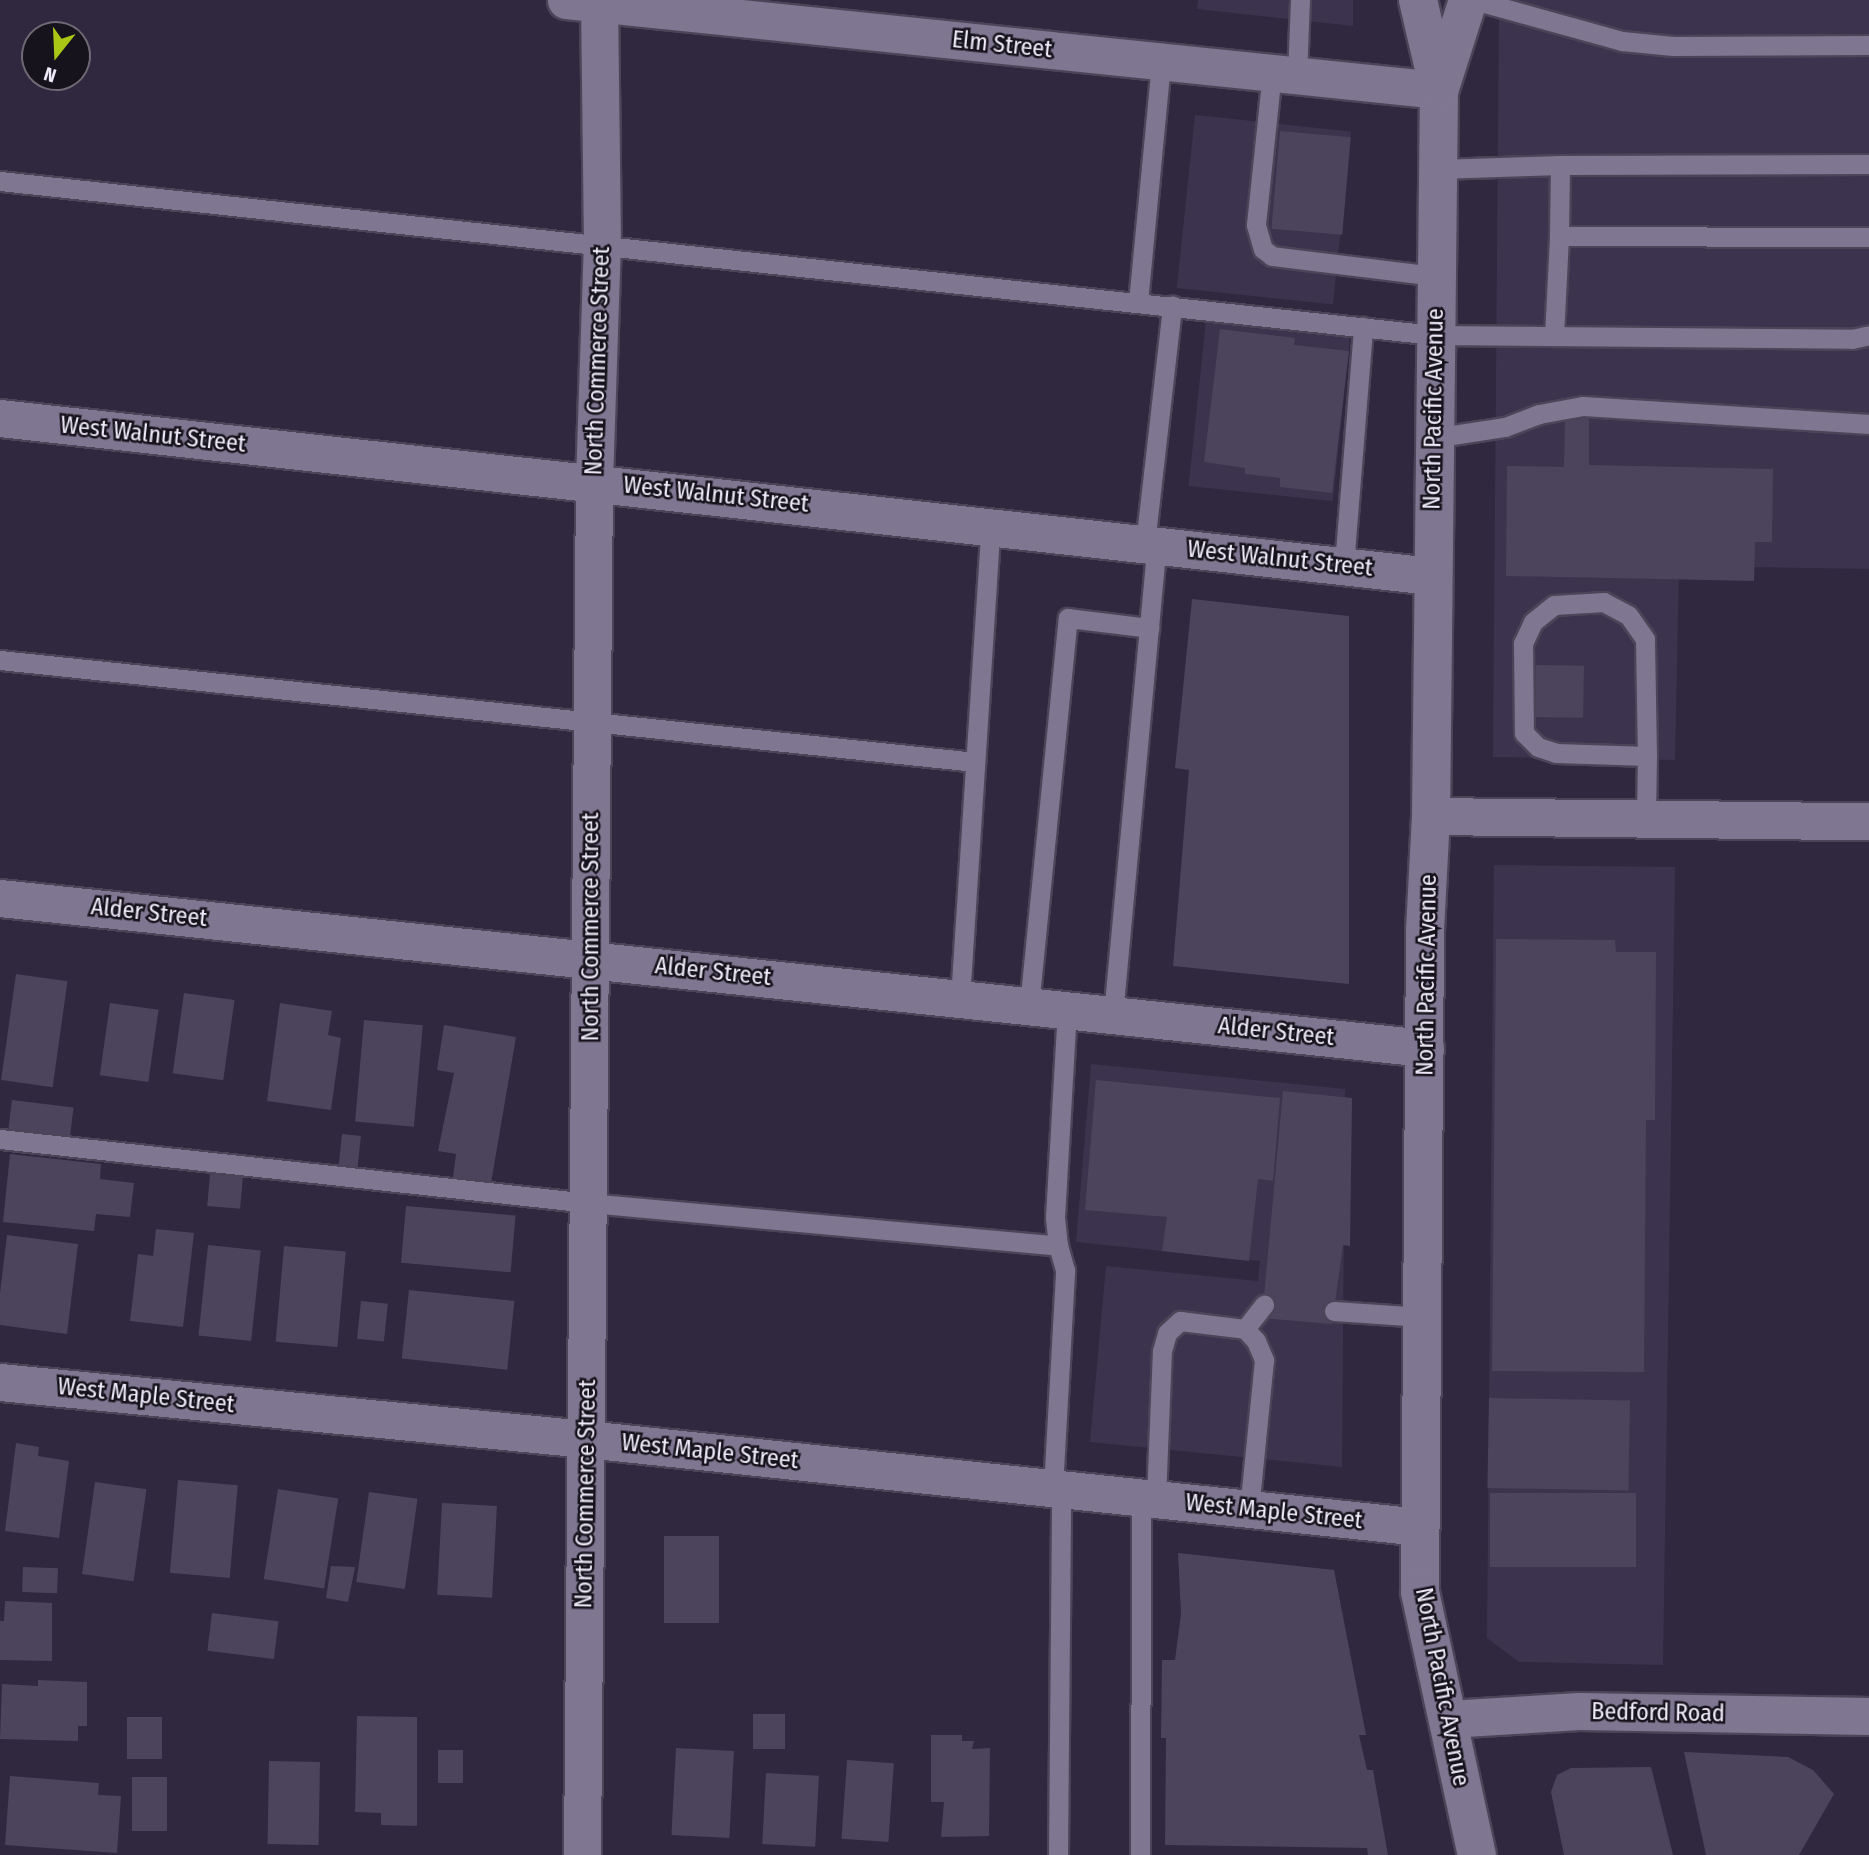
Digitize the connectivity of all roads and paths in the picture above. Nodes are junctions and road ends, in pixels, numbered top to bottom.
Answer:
1 (1300, 0) edge
2 (1418, 0) edge
3 (1468, 0) edge
4 (1474, 0) edge
5 (588, 1) edge
6 (1869, 45) edge
7 (1161, 61) junction
8 (1284, 74) junction
9 (1439, 90) junction
10 (1869, 164) edge
11 (1560, 165) junction
12 (1438, 169) junction
13 (0, 181) edge
14 (1559, 236) junction
15 (1869, 237) edge
16 (602, 245) junction
17 (1436, 276) junction
18 (1138, 302) junction
19 (1172, 306) junction
20 (1363, 327) junction
21 (1434, 335) junction
22 (1869, 335) edge
23 (1554, 336) junction
24 (0, 418) edge
25 (1869, 424) edge
26 (1433, 438) junction
27 (594, 482) junction
28 (991, 526) junction
29 (1151, 544) junction
30 (1344, 565) junction
31 (1432, 576) junction
32 (1149, 628) junction
33 (0, 660) edge
34 (592, 720) junction
35 (1647, 756) junction
36 (975, 762) junction
37 (1431, 816) junction
38 (1646, 818) junction
39 (1869, 821) edge
40 (0, 898) edge
41 (592, 960) junction
42 (960, 999) junction
43 (1030, 1006) junction
44 (1067, 1011) junction
45 (1113, 1015) junction
46 (1425, 1048) junction
47 (0, 1139) edge
48 (589, 1203) junction
49 (1058, 1246) junction
50 (1264, 1305) dead end
51 (1334, 1311) dead end
52 (1422, 1317) junction
53 (1245, 1329) junction
54 (0, 1382) edge
55 (586, 1439) junction
56 (1057, 1489) junction
57 (1149, 1498) junction
58 (1249, 1509) junction
59 (1420, 1527) junction
60 (1869, 1716) edge
61 (1448, 1718) junction
62 (582, 1855) edge
63 (1058, 1855) edge
64 (1140, 1855) edge
65 (1477, 1855) edge

1 - 8 lane
2 - 9 street, North Pacific Avenue
3 - 9 street, North Pacific Avenue
4 - 6 lane
5 - 7 street, Elm Street
5 - 16 street, North Commerce Street
7 - 8 street, Elm Street
7 - 18 lane
8 - 9 street, Elm Street
8 - 17 lane
9 - 12 street, North Pacific Avenue
10 - 11 lane
11 - 12 lane
11 - 14 lane
12 - 17 street, North Pacific Avenue
13 - 16 lane
14 - 15 lane
14 - 23 lane
16 - 18 lane
16 - 27 street, North Commerce Street
17 - 21 street, North Pacific Avenue
18 - 19 lane
19 - 20 lane
19 - 29 lane
20 - 21 lane
20 - 30 lane
21 - 23 lane
21 - 26 street, North Pacific Avenue
22 - 23 lane
24 - 27 street, West Walnut Street
25 - 26 lane
26 - 31 street, North Pacific Avenue
27 - 28 street, West Walnut Street
27 - 34 street, North Commerce Street
28 - 29 street, West Walnut Street
28 - 36 lane
29 - 30 street, West Walnut Street
29 - 32 lane
30 - 31 street, West Walnut Street
31 - 37 street, North Pacific Avenue
32 - 43 lane
32 - 45 lane
33 - 34 lane
34 - 36 lane
34 - 41 street, North Commerce Street
35 - 35 lane
35 - 38 lane
36 - 42 lane
37 - 38 street
37 - 46 street, North Pacific Avenue
38 - 39 street
40 - 41 street, Alder Street
41 - 42 street, Alder Street
41 - 48 street, North Commerce Street
42 - 43 street, Alder Street
43 - 44 street, Alder Street
44 - 45 street, Alder Street
44 - 49 lane
45 - 46 street, Alder Street
46 - 52 street, North Pacific Avenue
47 - 48 lane
48 - 49 lane
48 - 55 street, North Commerce Street
49 - 56 lane
50 - 53 lane
51 - 52 lane
52 - 59 street, North Pacific Avenue
53 - 57 lane
53 - 58 lane
54 - 55 street, West Maple Street
55 - 56 street, West Maple Street
55 - 62 street, North Commerce Street
56 - 57 street, West Maple Street
56 - 63 lane
57 - 58 street, West Maple Street
57 - 64 lane
58 - 59 street, West Maple Street
59 - 61 street, North Pacific Avenue
60 - 61 street, Bedford Road
61 - 65 street, North Pacific Avenue

